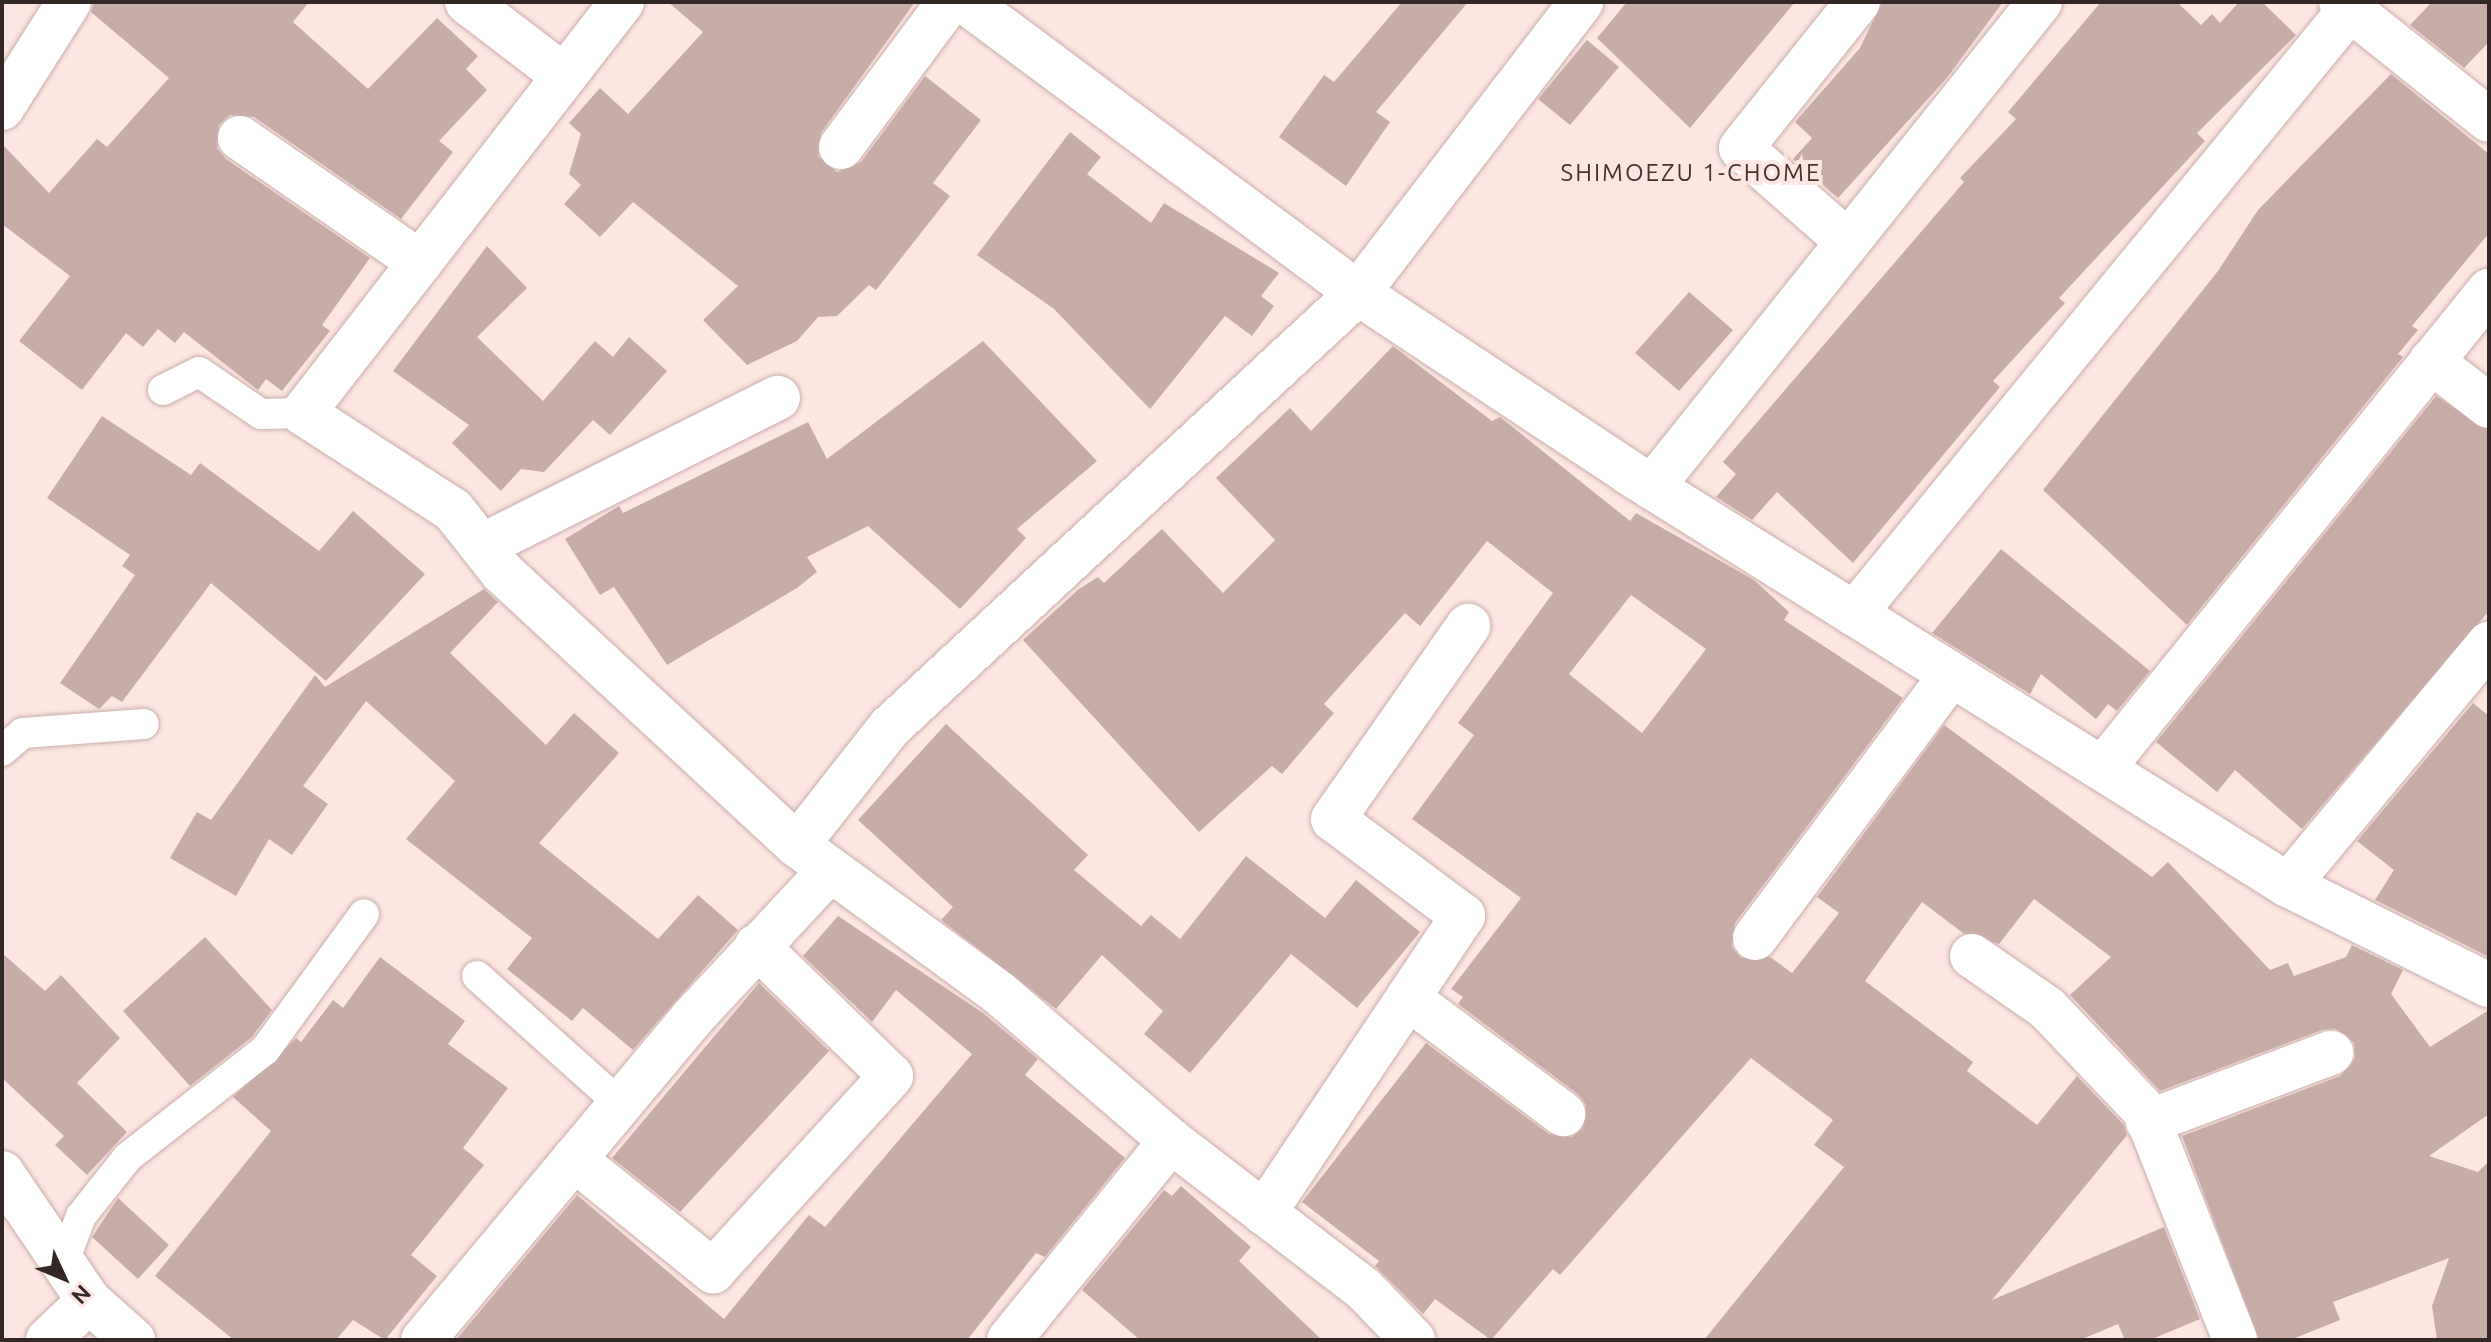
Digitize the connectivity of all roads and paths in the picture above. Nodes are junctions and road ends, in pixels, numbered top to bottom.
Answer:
1 (69, 2) edge
2 (467, 2) edge
3 (622, 2) edge
4 (949, 2) edge
5 (966, 2) edge
6 (1581, 2) edge
7 (1858, 2) edge
8 (2040, 2) edge
9 (2349, 4) edge
10 (564, 76) junction
11 (2, 108) edge
12 (2489, 120) edge
13 (240, 138) dead end
14 (841, 147) dead end
15 (1848, 242) junction
16 (420, 262) junction
17 (2489, 291) edge
18 (1358, 293) junction
19 (2431, 361) junction
20 (163, 390) dead end
21 (778, 398) dead end
22 (2489, 406) edge
23 (303, 413) junction
24 (1652, 487) junction
25 (482, 546) junction
26 (1854, 614) junction
27 (1468, 626) dead end
28 (2489, 644) edge
29 (1950, 676) junction
30 (144, 724) dead end
31 (2, 751) edge
32 (2103, 768) junction
33 (813, 858) junction
34 (2288, 885) junction
35 (364, 914) dead end
36 (1755, 938) dead end
37 (757, 946) junction
38 (1972, 956) dead end
39 (477, 976) dead end
40 (2489, 985) edge
41 (1408, 998) junction
42 (2331, 1053) dead end
43 (620, 1104) junction
44 (1563, 1114) dead end
45 (2148, 1122) junction
46 (1171, 1141) junction
47 (574, 1159) junction
48 (2, 1173) edge
49 (1264, 1213) junction
50 (63, 1264) junction
51 (89, 1301) junction
52 (48, 1340) edge
53 (133, 1340) edge
54 (423, 1340) edge
55 (1009, 1340) edge
56 (1413, 1340) edge
57 (2235, 1340) edge

1 - 11 street
2 - 10 street
3 - 10 street
4 - 14 street
5 - 18 street
6 - 18 street
7 - 15 street
8 - 15 street
9 - 12 street
9 - 26 street
10 - 16 street
13 - 16 street
15 - 24 street
16 - 23 street
17 - 19 street
18 - 24 street
18 - 33 street
19 - 22 street
19 - 32 street
20 - 23 lane
21 - 25 street
23 - 25 street
24 - 26 street
25 - 33 street
26 - 29 street
27 - 41 street
28 - 34 street
29 - 32 street
29 - 36 street
30 - 31 lane
32 - 34 street
33 - 37 street
33 - 46 street
34 - 40 street
35 - 50 lane
37 - 43 street
37 - 47 street
38 - 45 street
39 - 43 lane
41 - 44 street
41 - 49 street
42 - 45 street
43 - 47 street
45 - 57 street
46 - 49 street
46 - 55 street
47 - 54 street
48 - 50 street
49 - 56 street
50 - 51 street
51 - 52 street
51 - 53 street

